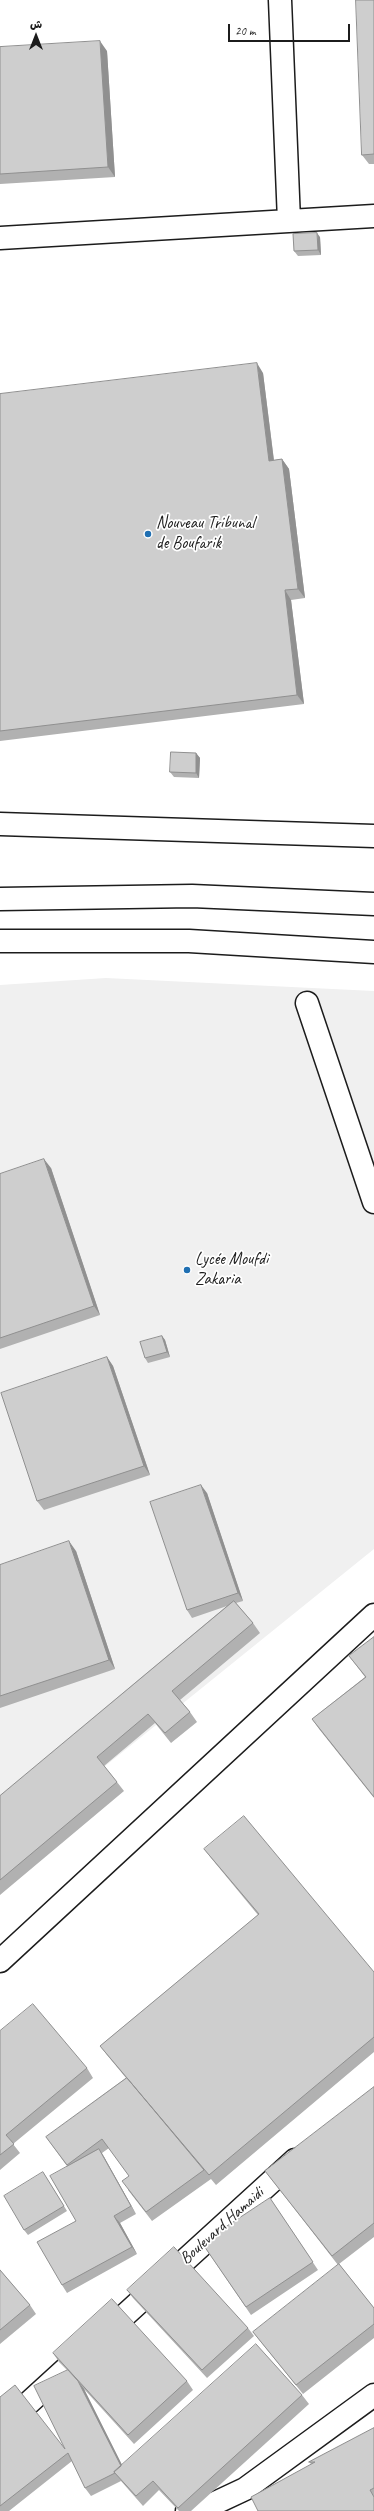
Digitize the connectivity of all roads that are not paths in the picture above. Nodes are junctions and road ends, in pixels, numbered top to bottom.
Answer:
1 (280, 0) edge
2 (374, 216) edge
3 (289, 221) junction
4 (0, 238) edge
5 (0, 824) edge
6 (374, 836) edge
7 (0, 899) edge
8 (374, 904) edge
9 (0, 941) edge
10 (374, 952) edge
11 (307, 1004) dead end
12 (374, 1202) edge
13 (374, 1615) edge
14 (0, 1961) edge
15 (310, 2147) edge
16 (374, 2394) edge
17 (0, 2429) edge
18 (187, 2511) edge

1 - 3 main road
2 - 3 main road
3 - 4 main road
5 - 6 main road
7 - 8 main road
9 - 10 main road
11 - 12 main road
13 - 14 main road
15 - 17 main road, Boulevard Hamaidi
16 - 18 main road

